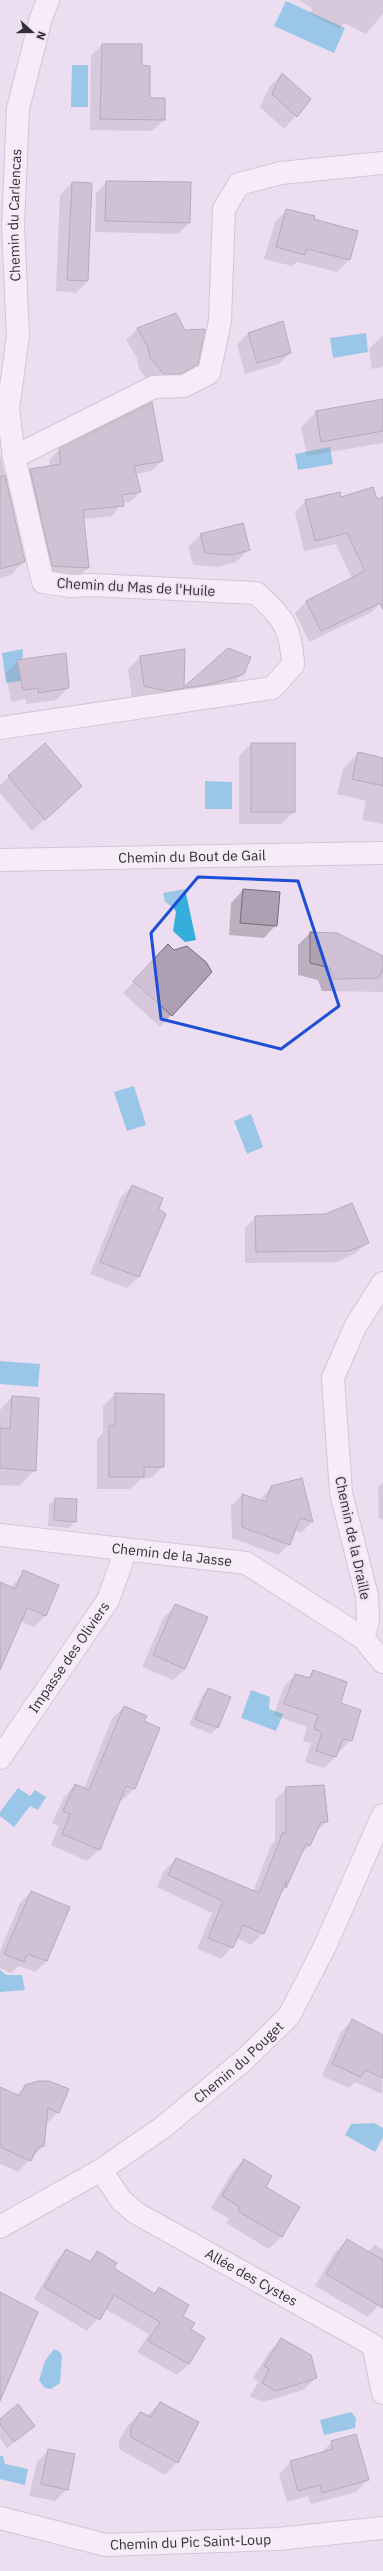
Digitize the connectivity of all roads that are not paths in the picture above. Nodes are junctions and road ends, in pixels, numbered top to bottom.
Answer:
1 (48, 0) edge
2 (383, 163) edge
3 (14, 457) junction
4 (0, 728) edge
5 (383, 853) edge
6 (0, 860) edge
7 (383, 1283) edge
8 (0, 1535) edge
9 (126, 1550) junction
10 (363, 1638) junction
11 (383, 1662) edge
12 (0, 1758) edge
13 (383, 1815) edge
14 (100, 2170) junction
15 (0, 2228) edge
16 (383, 2393) edge
17 (0, 2518) edge
18 (383, 2528) edge

1 - 3 street, Chemin du Carlencas
2 - 3 street
3 - 4 street, Chemin du Mas de l'Huile
5 - 6 street, Chemin du Bout de Gail
7 - 10 street, Chemin de la Draille
8 - 9 street, Chemin de la Jasse
9 - 10 street, Chemin de la Jasse
9 - 12 street, Impasse des Oliviers
10 - 11 street
13 - 14 street, Chemin du Pouget
14 - 15 street, Chemin du Pouget
14 - 16 street, Allée des Cystes
17 - 18 street, Chemin du Pic Saint-Loup

